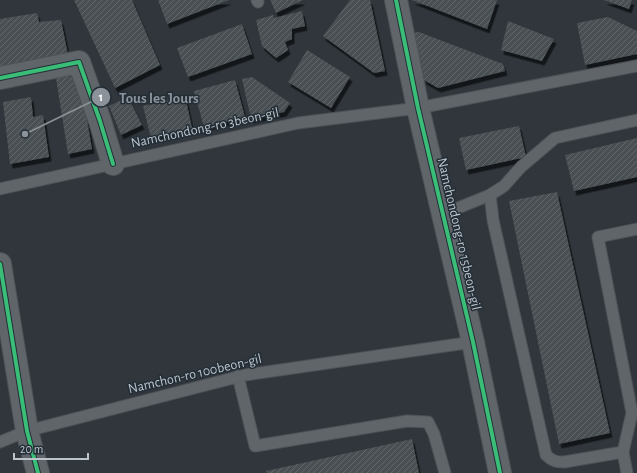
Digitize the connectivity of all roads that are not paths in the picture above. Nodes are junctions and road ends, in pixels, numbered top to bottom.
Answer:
1 (396, 0) edge
2 (637, 66) edge
3 (0, 78) edge
4 (418, 108) junction
5 (637, 120) edge
6 (112, 164) junction
7 (0, 189) edge
8 (490, 195) junction
9 (443, 214) junction
10 (637, 229) edge
11 (0, 264) edge
12 (472, 342) junction
13 (238, 376) junction
14 (635, 412) edge
15 (27, 431) junction
16 (0, 442) edge
17 (623, 452) junction
18 (38, 473) edge
19 (445, 473) edge
20 (500, 473) edge
21 (627, 473) edge

1 - 4 street, Namchondong-ro 15beon-gil
2 - 4 lane, Namchondong-ro 3beon-gil
3 - 6 street
4 - 6 lane, Namchondong-ro 3beon-gil
4 - 9 street, Namchondong-ro 15beon-gil
5 - 8 lane
6 - 7 lane, Namchondong-ro 3beon-gil
8 - 9 lane
8 - 17 lane
9 - 12 street, Namchondong-ro 15beon-gil
10 - 14 lane
11 - 15 street
12 - 13 lane, Namchon-ro 100beon-gil
12 - 20 street, Namchondong-ro 15beon-gil
13 - 15 lane, Namchon-ro 100beon-gil
13 - 19 lane
14 - 17 lane
15 - 16 lane, Namchon-ro 100beon-gil
15 - 18 street
17 - 21 lane

